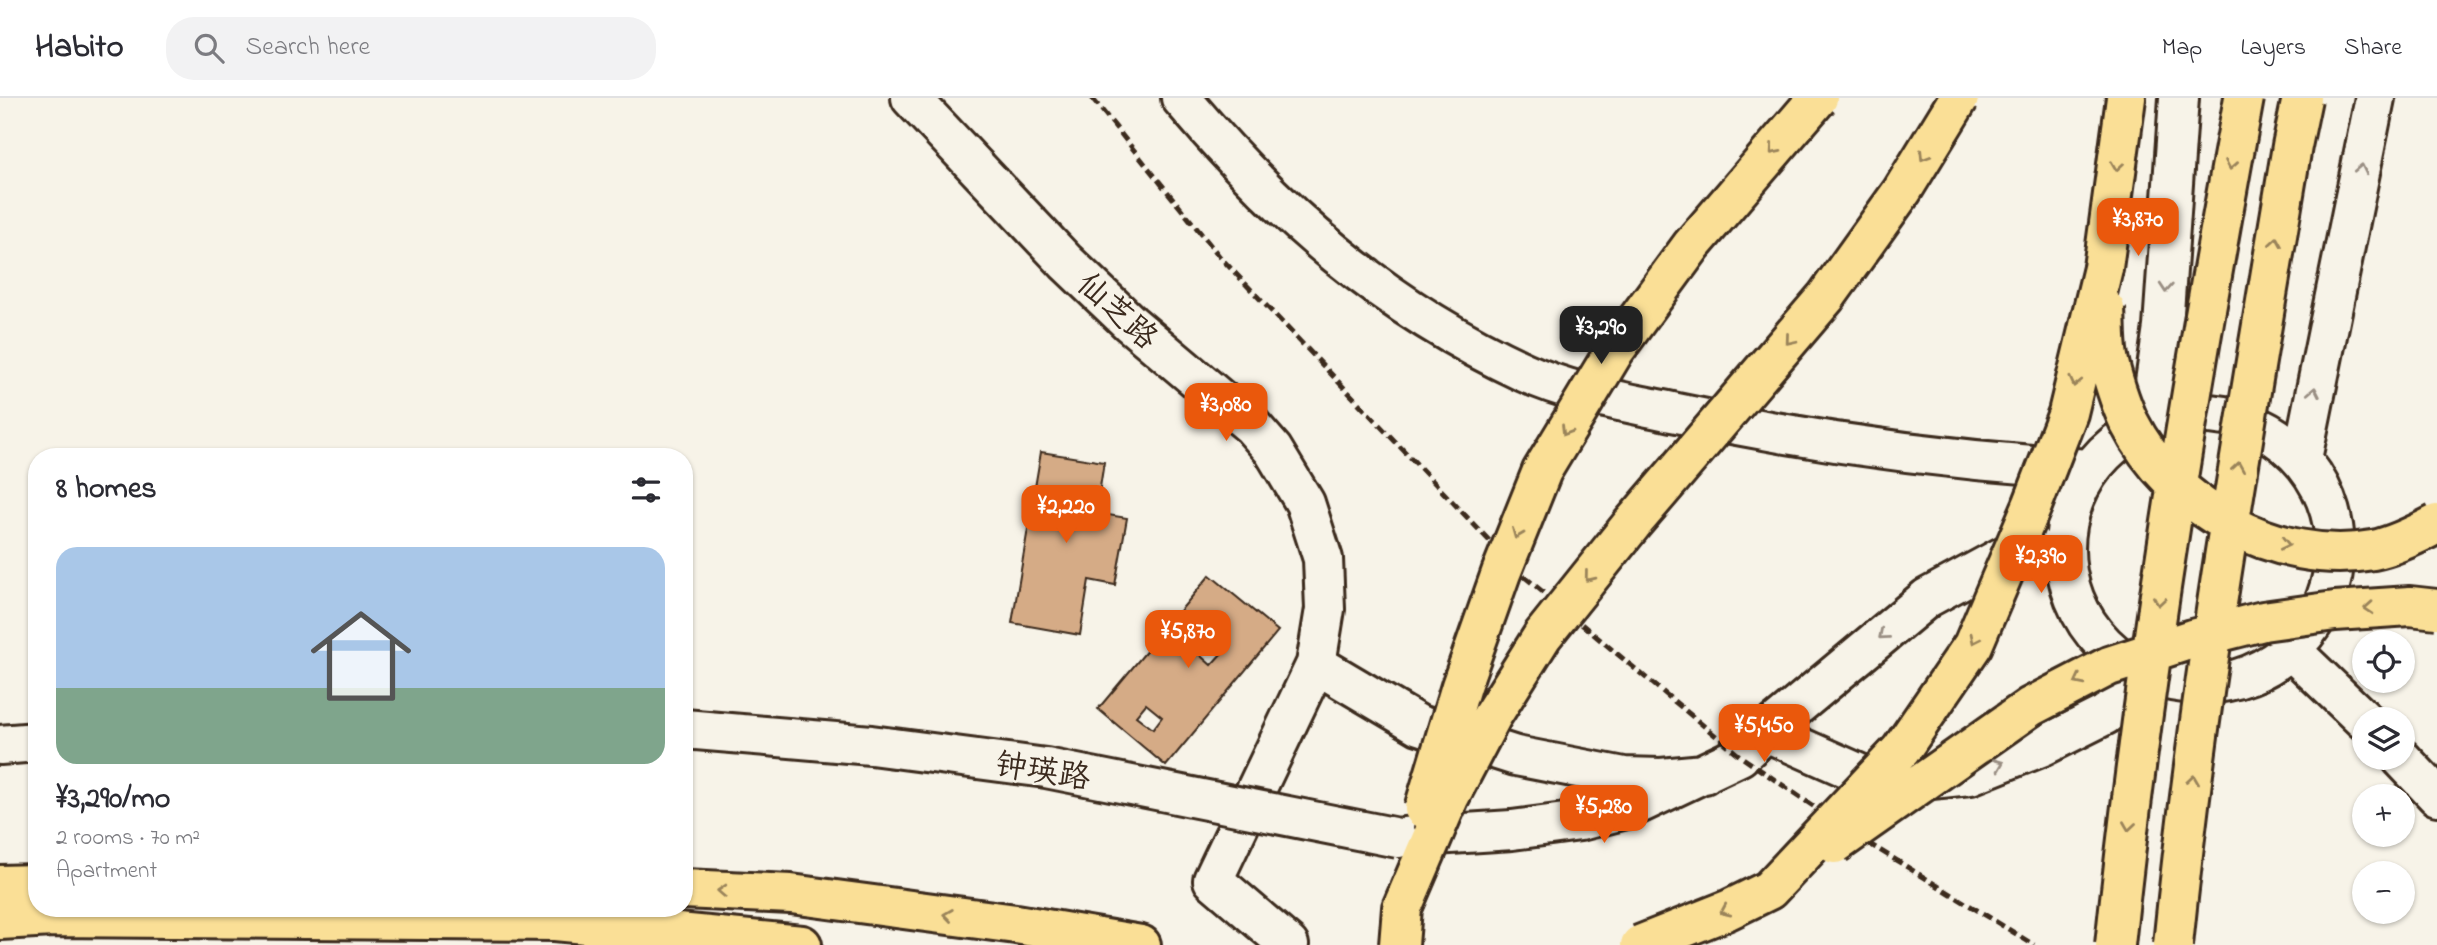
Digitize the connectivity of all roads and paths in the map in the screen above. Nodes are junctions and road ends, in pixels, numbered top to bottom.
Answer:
1 (911, 98) edge
2 (1181, 98) edge
3 (1818, 98) edge
4 (1959, 98) edge
5 (2126, 98) edge
6 (2179, 98) edge
7 (2244, 98) edge
8 (2302, 98) edge
9 (2375, 98) edge
10 (2103, 268) junction
11 (2149, 423) junction
12 (2302, 459) junction
13 (2090, 469) junction
14 (2066, 523) junction
15 (2437, 524) edge
16 (2437, 609) edge
17 (2291, 650) junction
18 (1316, 664) junction
19 (2150, 676) junction
20 (2352, 708) edge
21 (693, 730) edge
22 (1766, 732) junction
23 (28, 743) edge
24 (0, 745) edge
25 (2413, 770) edge
26 (1704, 774) junction
27 (2437, 796) edge
28 (28, 884) edge
29 (0, 885) edge
30 (693, 889) edge
31 (1769, 890) junction
32 (0, 920) edge
33 (1401, 927) edge
34 (802, 945) edge
35 (1141, 945) edge
36 (1289, 945) edge
37 (1640, 945) edge
38 (2115, 945) edge
39 (2173, 945) edge

1 - 18 street, 仙芝路
2 - 13 street
3 -> 33 main road, bridge
4 -> 33 main road, bridge
5 -> 10 main road
6 -> 11 street
7 -> 38 main road, bridge
39 -> 8 main road, bridge
12 -> 9 street
10 -> 15 main road, bridge
10 -> 31 main road, bridge
11 - 12 street
11 - 13 street
12 - 17 street
13 - 14 street
14 - 19 street
14 -> 22 street, 钟瑛路
16 -> 31 main road, bridge
17 - 19 street
17 - 20 street
18 - 26 street
18 - 36 street, 仙芝路
22 -> 19 street
21 - 26 street, 钟瑛路, bridge
22 - 26 street, 钟瑛路
23 - 24 street
25 - 27 street
28 - 29 main road
35 -> 30 main road
31 -> 37 main road, bridge
32 - 34 main road

